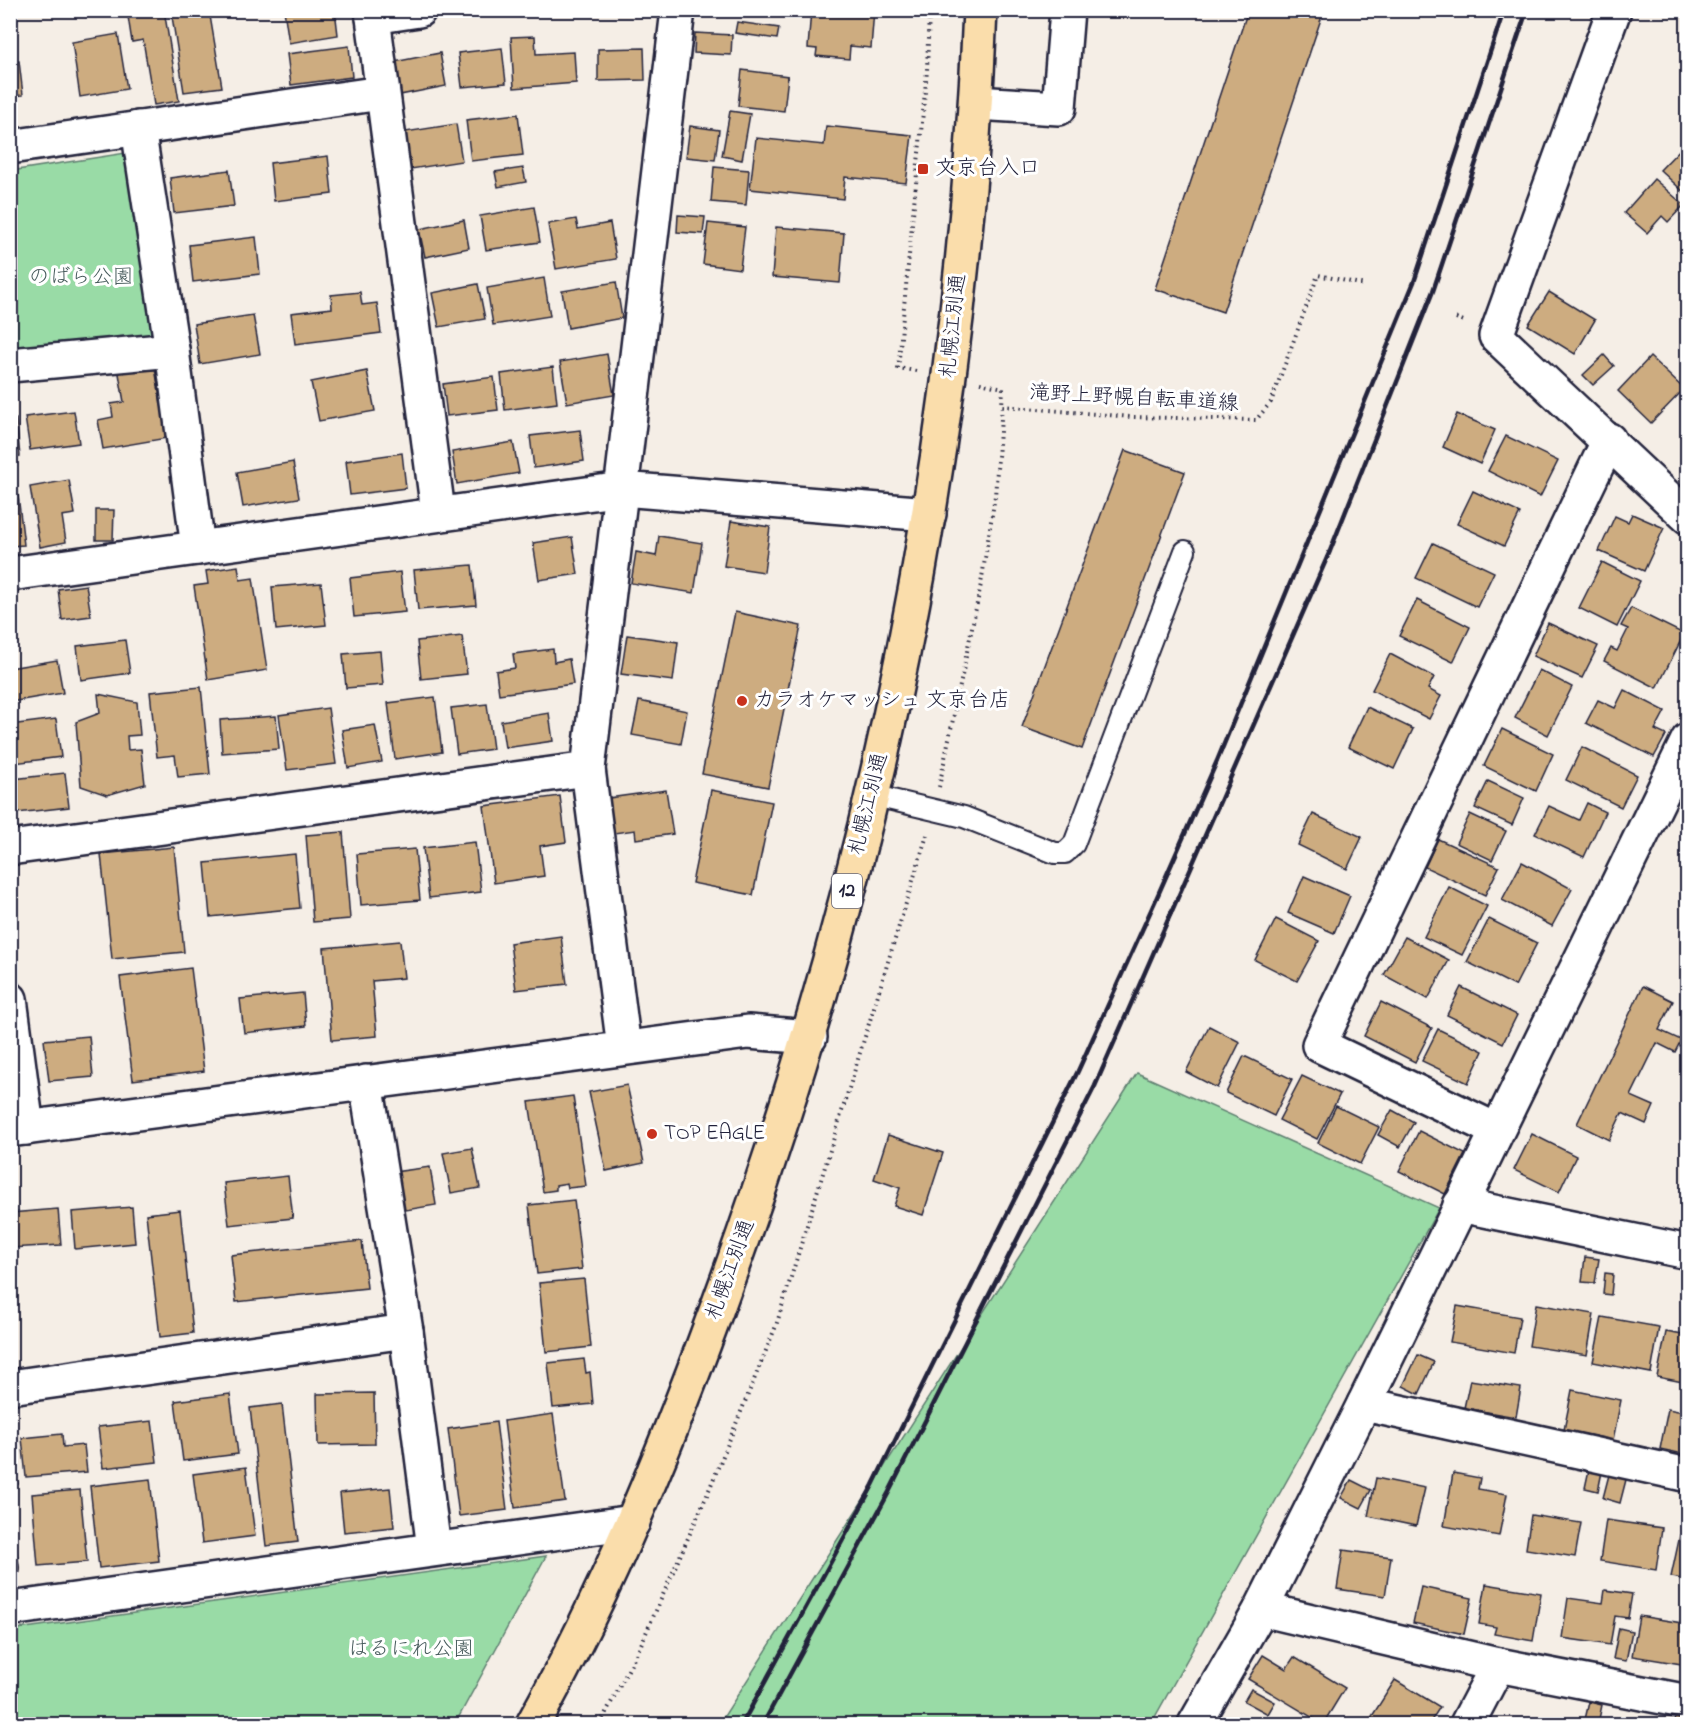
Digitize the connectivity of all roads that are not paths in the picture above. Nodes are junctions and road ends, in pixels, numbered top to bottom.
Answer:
1 (419, 10) edge
2 (678, 10) edge
3 (980, 10) edge
4 (1067, 10) edge
5 (1614, 10) edge
6 (372, 14) edge
7 (381, 93) junction
8 (976, 103) junction
9 (138, 128) junction
10 (10, 147) edge
11 (172, 350) junction
12 (10, 365) edge
13 (1609, 440) junction
14 (622, 489) junction
15 (438, 513) junction
16 (929, 514) junction
17 (1688, 517) edge
18 (198, 548) junction
19 (1185, 551) dead end
20 (10, 574) edge
21 (1688, 740) edge
22 (588, 769) junction
23 (871, 795) junction
24 (10, 848) edge
25 (10, 999) edge
26 (810, 1038) junction
27 (624, 1048) junction
28 (366, 1082) junction
29 (19, 1129) edge
30 (1496, 1130) junction
31 (1460, 1204) junction
32 (1688, 1252) edge
33 (406, 1331) junction
34 (10, 1387) edge
35 (1364, 1404) junction
36 (1688, 1475) edge
37 (633, 1522) junction
38 (434, 1549) junction
39 (10, 1609) edge
40 (1261, 1609) junction
41 (1498, 1665) junction
42 (1688, 1702) edge
43 (533, 1725) edge
44 (1195, 1725) edge
45 (1467, 1725) edge

1 - 6 street
2 - 14 street
3 - 8 highway, 札幌江別通 / 12
4 - 8 street
5 - 13 street
6 - 7 street
7 - 9 street
7 - 15 street
8 - 16 highway, 札幌江別通 / 12
9 - 10 street
9 - 11 street
11 - 12 street
11 - 18 street
13 - 17 street
13 - 30 street
14 - 15 street
14 - 16 street
14 - 22 street
15 - 18 street
16 - 23 highway, 札幌江別通 / 12
18 - 20 street
19 - 23 lane
21 - 30 street
22 - 24 street
22 - 27 street
23 - 26 highway, 札幌江別通 / 12
25 - 29 street
26 - 27 street
26 - 37 highway, 札幌江別通 / 12
27 - 28 street
28 - 29 street
28 - 33 street
30 - 31 street
31 - 32 street
31 - 35 street
33 - 34 street
33 - 38 street
35 - 36 street
35 - 40 street
37 - 38 street
37 - 43 highway, 札幌江別通 / 12
38 - 39 street
40 - 41 street
40 - 44 street
41 - 42 street
41 - 45 street

